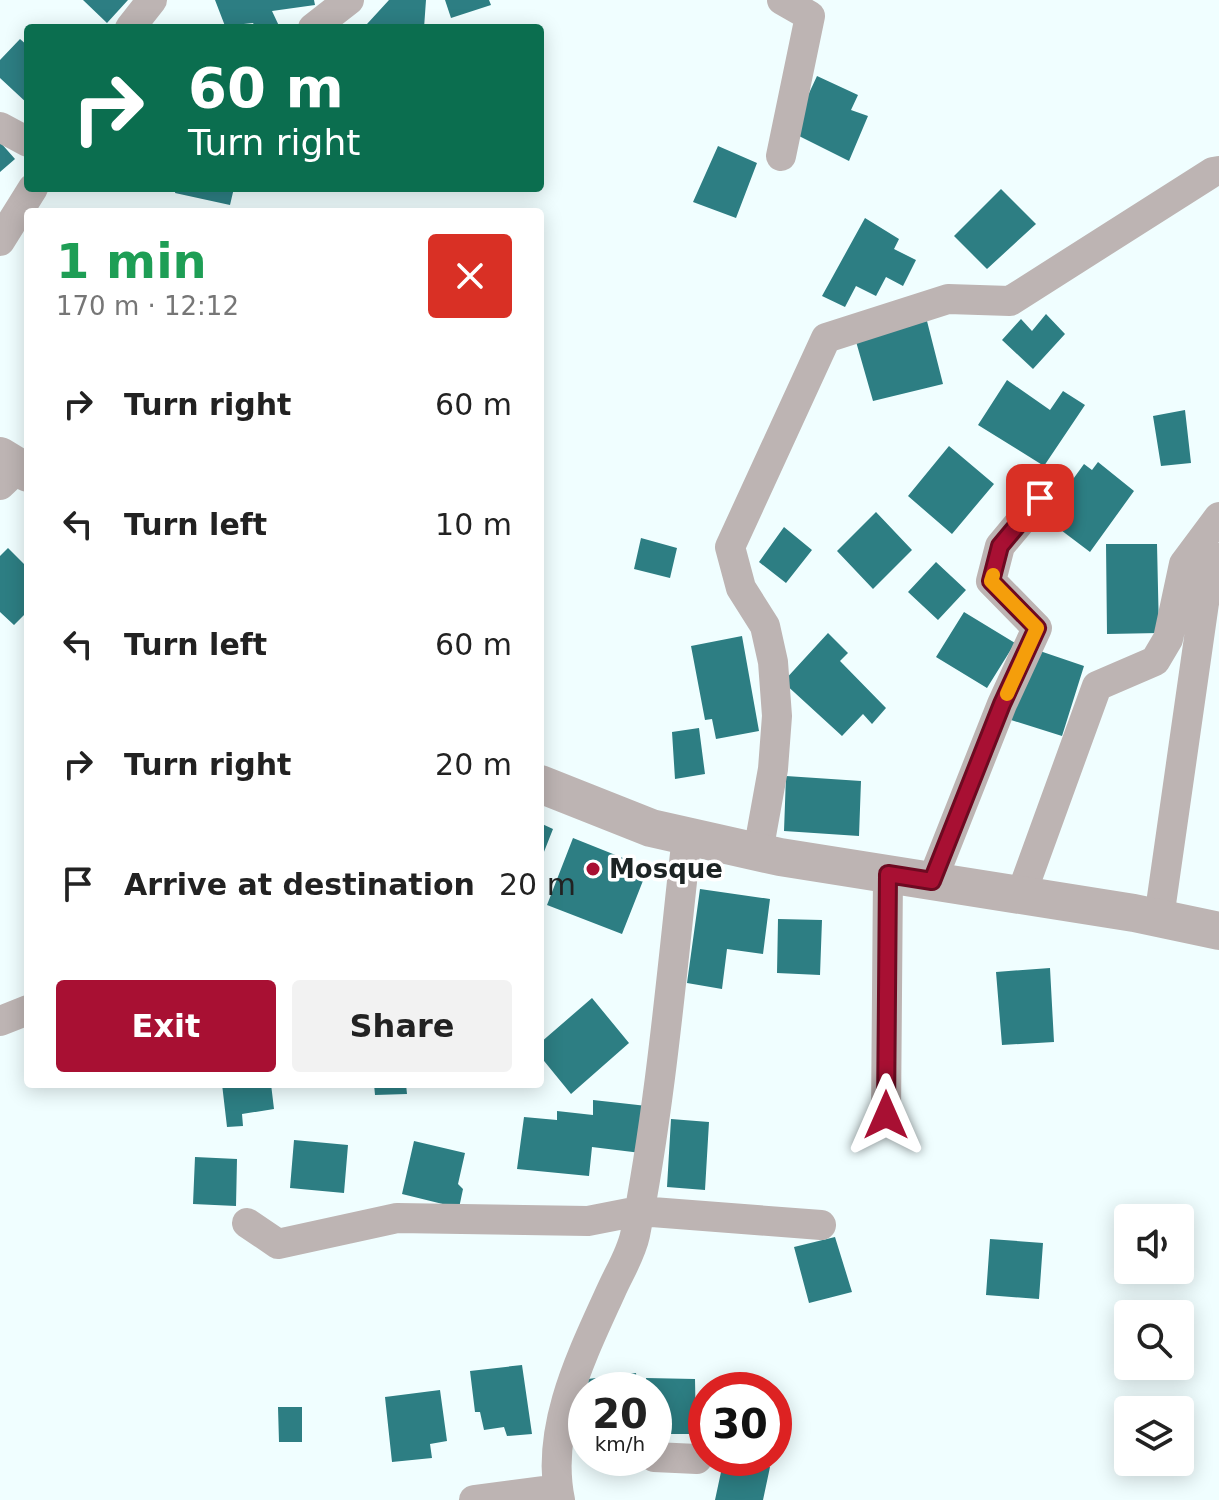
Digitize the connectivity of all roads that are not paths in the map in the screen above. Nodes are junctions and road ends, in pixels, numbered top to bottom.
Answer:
1 (152, 0) edge
2 (349, 0) edge
3 (782, 0) edge
4 (133, 24) edge
5 (318, 24) edge
6 (0, 127) edge
7 (24, 140) edge
8 (781, 156) dead end
9 (1219, 171) edge
10 (31, 192) edge
11 (0, 241) edge
12 (1040, 498) dead end
13 (1219, 517) edge
14 (1219, 558) edge
15 (544, 786) edge
16 (687, 836) junction
17 (758, 852) junction
18 (888, 874) junction
19 (932, 881) junction
20 (1021, 895) junction
21 (1159, 918) junction
22 (1219, 931) edge
23 (24, 1012) edge
24 (0, 1021) edge
25 (886, 1115) dead end
26 (639, 1211) junction
27 (247, 1223) dead end
28 (821, 1225) dead end
29 (576, 1372) edge
30 (568, 1400) edge
31 (568, 1448) edge
32 (568, 1467) edge
33 (559, 1495) edge
34 (474, 1500) edge

1 - 4 street
2 - 5 street
3 - 8 street
6 - 7 street
9 - 17 street
10 - 11 street
12 - 19 street
13 - 20 street
14 - 21 street
15 - 16 street
16 - 17 street
16 - 26 street
17 - 18 street
18 - 19 street
18 - 25 street
19 - 20 street
20 - 21 street
21 - 22 street
23 - 24 street
26 - 27 street
26 - 28 street
26 - 29 street
30 - 31 street
32 - 33 street
33 - 34 street

